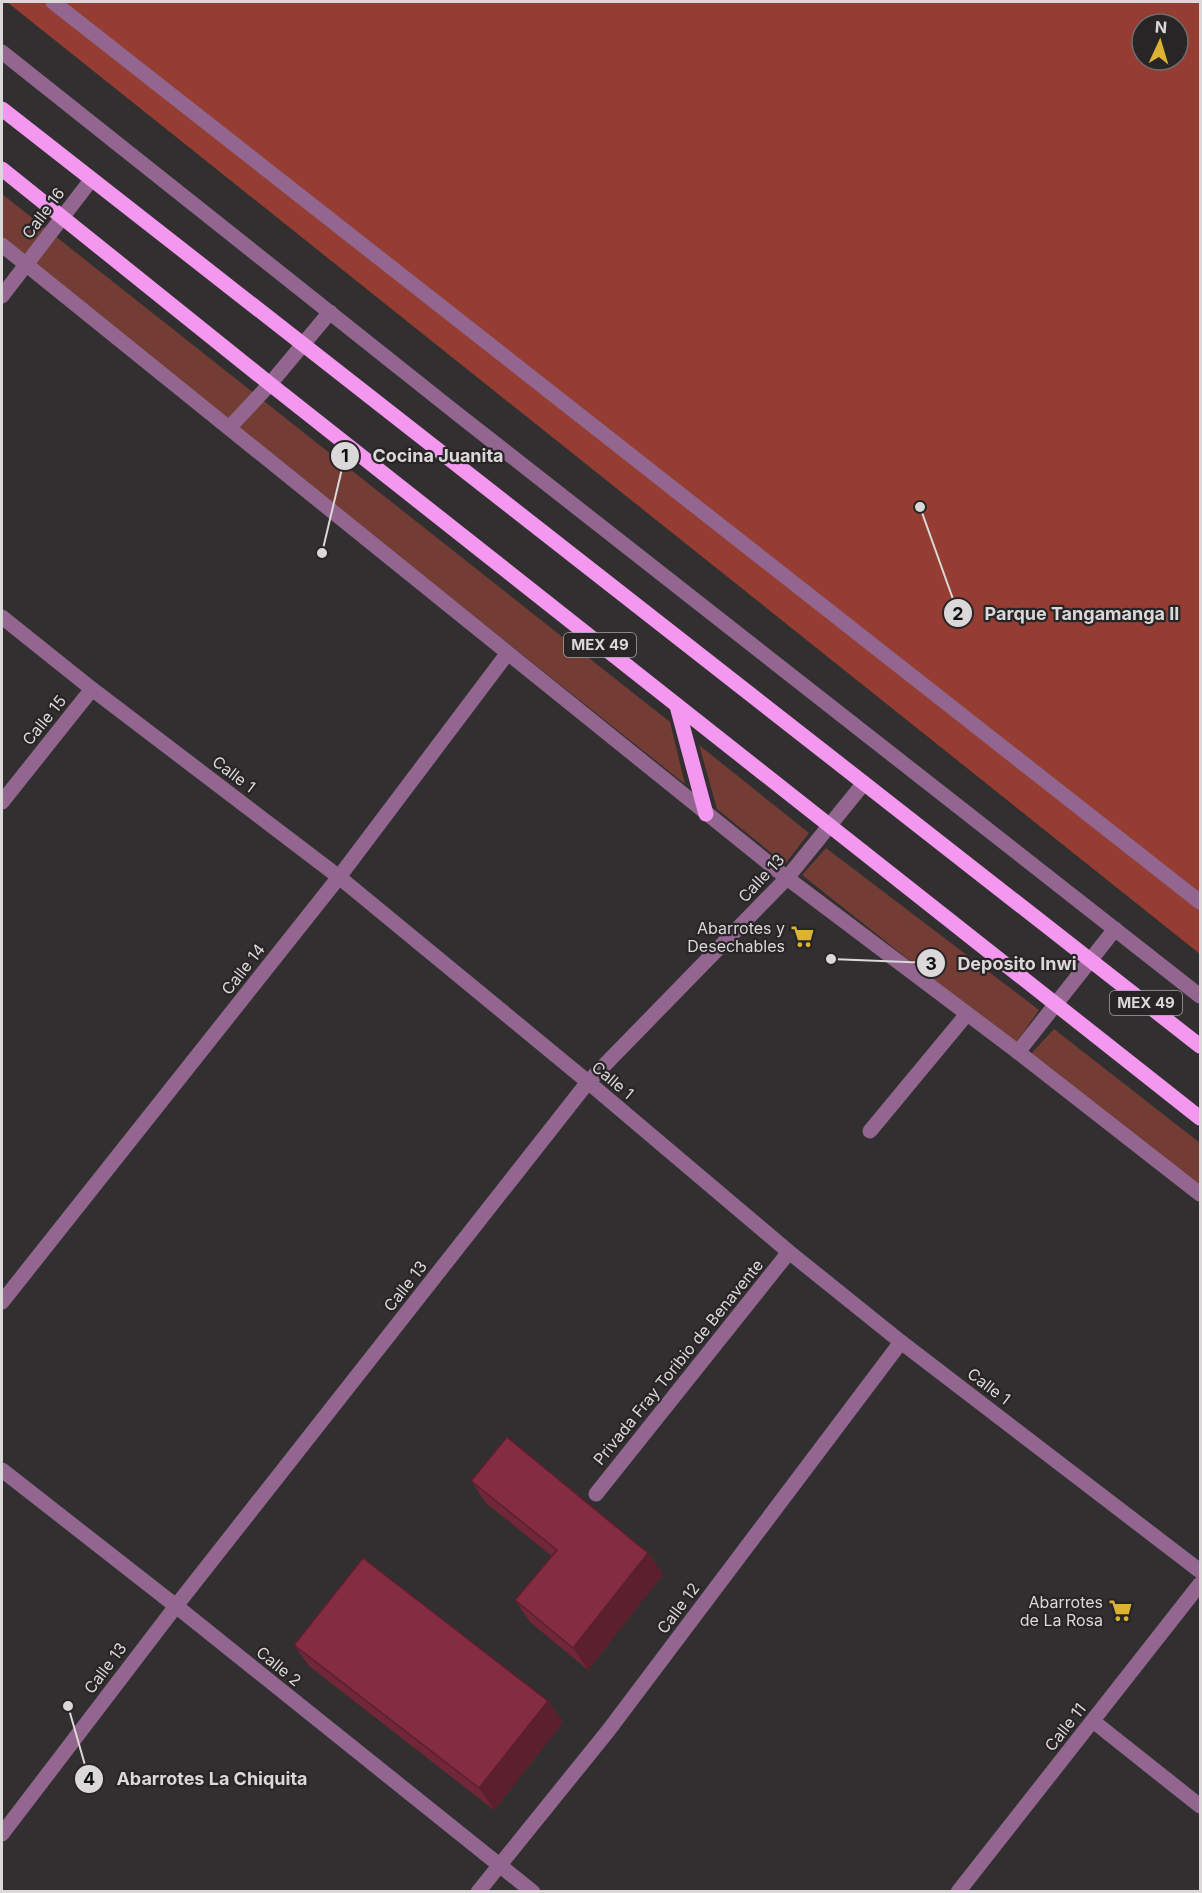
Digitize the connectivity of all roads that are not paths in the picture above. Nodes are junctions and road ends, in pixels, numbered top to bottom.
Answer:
1 (53, 2) edge
2 (2, 52) edge
3 (2, 109) edge
4 (2, 170) edge
5 (91, 180) junction
6 (62, 216) junction
7 (2, 245) edge
8 (27, 265) junction
9 (2, 296) edge
10 (330, 312) junction
11 (303, 345) junction
12 (270, 384) junction
13 (229, 428) junction
14 (2, 617) edge
15 (507, 654) junction
16 (92, 689) junction
17 (677, 706) junction
18 (864, 783) junction
19 (2, 802) edge
20 (706, 814) junction
21 (829, 826) junction
22 (339, 877) junction
23 (787, 878) junction
24 (1200, 902) edge
25 (1115, 929) junction
26 (1091, 960) junction
27 (1200, 996) edge
28 (1056, 1005) junction
29 (967, 1014) junction
30 (1200, 1046) edge
31 (1018, 1052) junction
32 (588, 1082) junction
33 (1200, 1118) edge
34 (870, 1131) dead end
35 (1200, 1194) edge
36 (789, 1252) junction
37 (2, 1302) edge
38 (901, 1342) junction
39 (2, 1470) edge
40 (596, 1494) dead end
41 (1200, 1571) edge
42 (1200, 1584) edge
43 (176, 1606) junction
44 (1093, 1721) junction
45 (1200, 1806) edge
46 (2, 1834) edge
47 (501, 1865) junction
48 (478, 1892) edge
49 (533, 1892) edge
50 (957, 1892) edge

1 - 24 street
2 - 10 street
3 - 5 main road, MEX 49
4 - 6 main road, MEX 49
5 - 6 street, Calle 16
5 - 11 main road, MEX 49
6 - 8 street, Calle 16
6 - 12 main road, MEX 49
7 - 8 street
8 - 9 street, Calle 16
8 - 13 street
10 - 11 street
10 - 25 street
11 - 12 street
11 - 18 main road, MEX 49
12 - 13 street
12 - 17 main road, MEX 49
13 - 15 street
14 - 16 street, Calle 1
15 - 20 street
15 - 22 street, Calle 14
16 - 19 street, Calle 15
16 - 22 street, Calle 1
17 - 20 main road
17 - 21 main road, MEX 49
18 - 21 street, Calle 13
18 - 26 main road, MEX 49
20 - 23 street
21 - 23 street, Calle 13
21 - 28 main road, MEX 49
22 - 32 street, Calle 1
22 - 37 street, Calle 14
23 - 29 street
23 - 32 street, Calle 13
25 - 26 street
25 - 27 street
26 - 28 street
26 - 30 main road, MEX 49
28 - 31 street
28 - 33 main road, MEX 49
29 - 31 street
29 - 34 street
31 - 35 street
32 - 36 street, Calle 1
32 - 43 street, Calle 13
36 - 38 street, Calle 1
36 - 40 street, Privada Fray Toribio de Benavente
38 - 41 street, Calle 1
38 - 47 street, Calle 12
39 - 43 street, Calle 2
42 - 44 street, Calle 11
43 - 46 street, Calle 13
43 - 47 street, Calle 2
44 - 45 street
44 - 50 street, Calle 11
47 - 48 street, Calle 12
47 - 49 street, Calle 2

